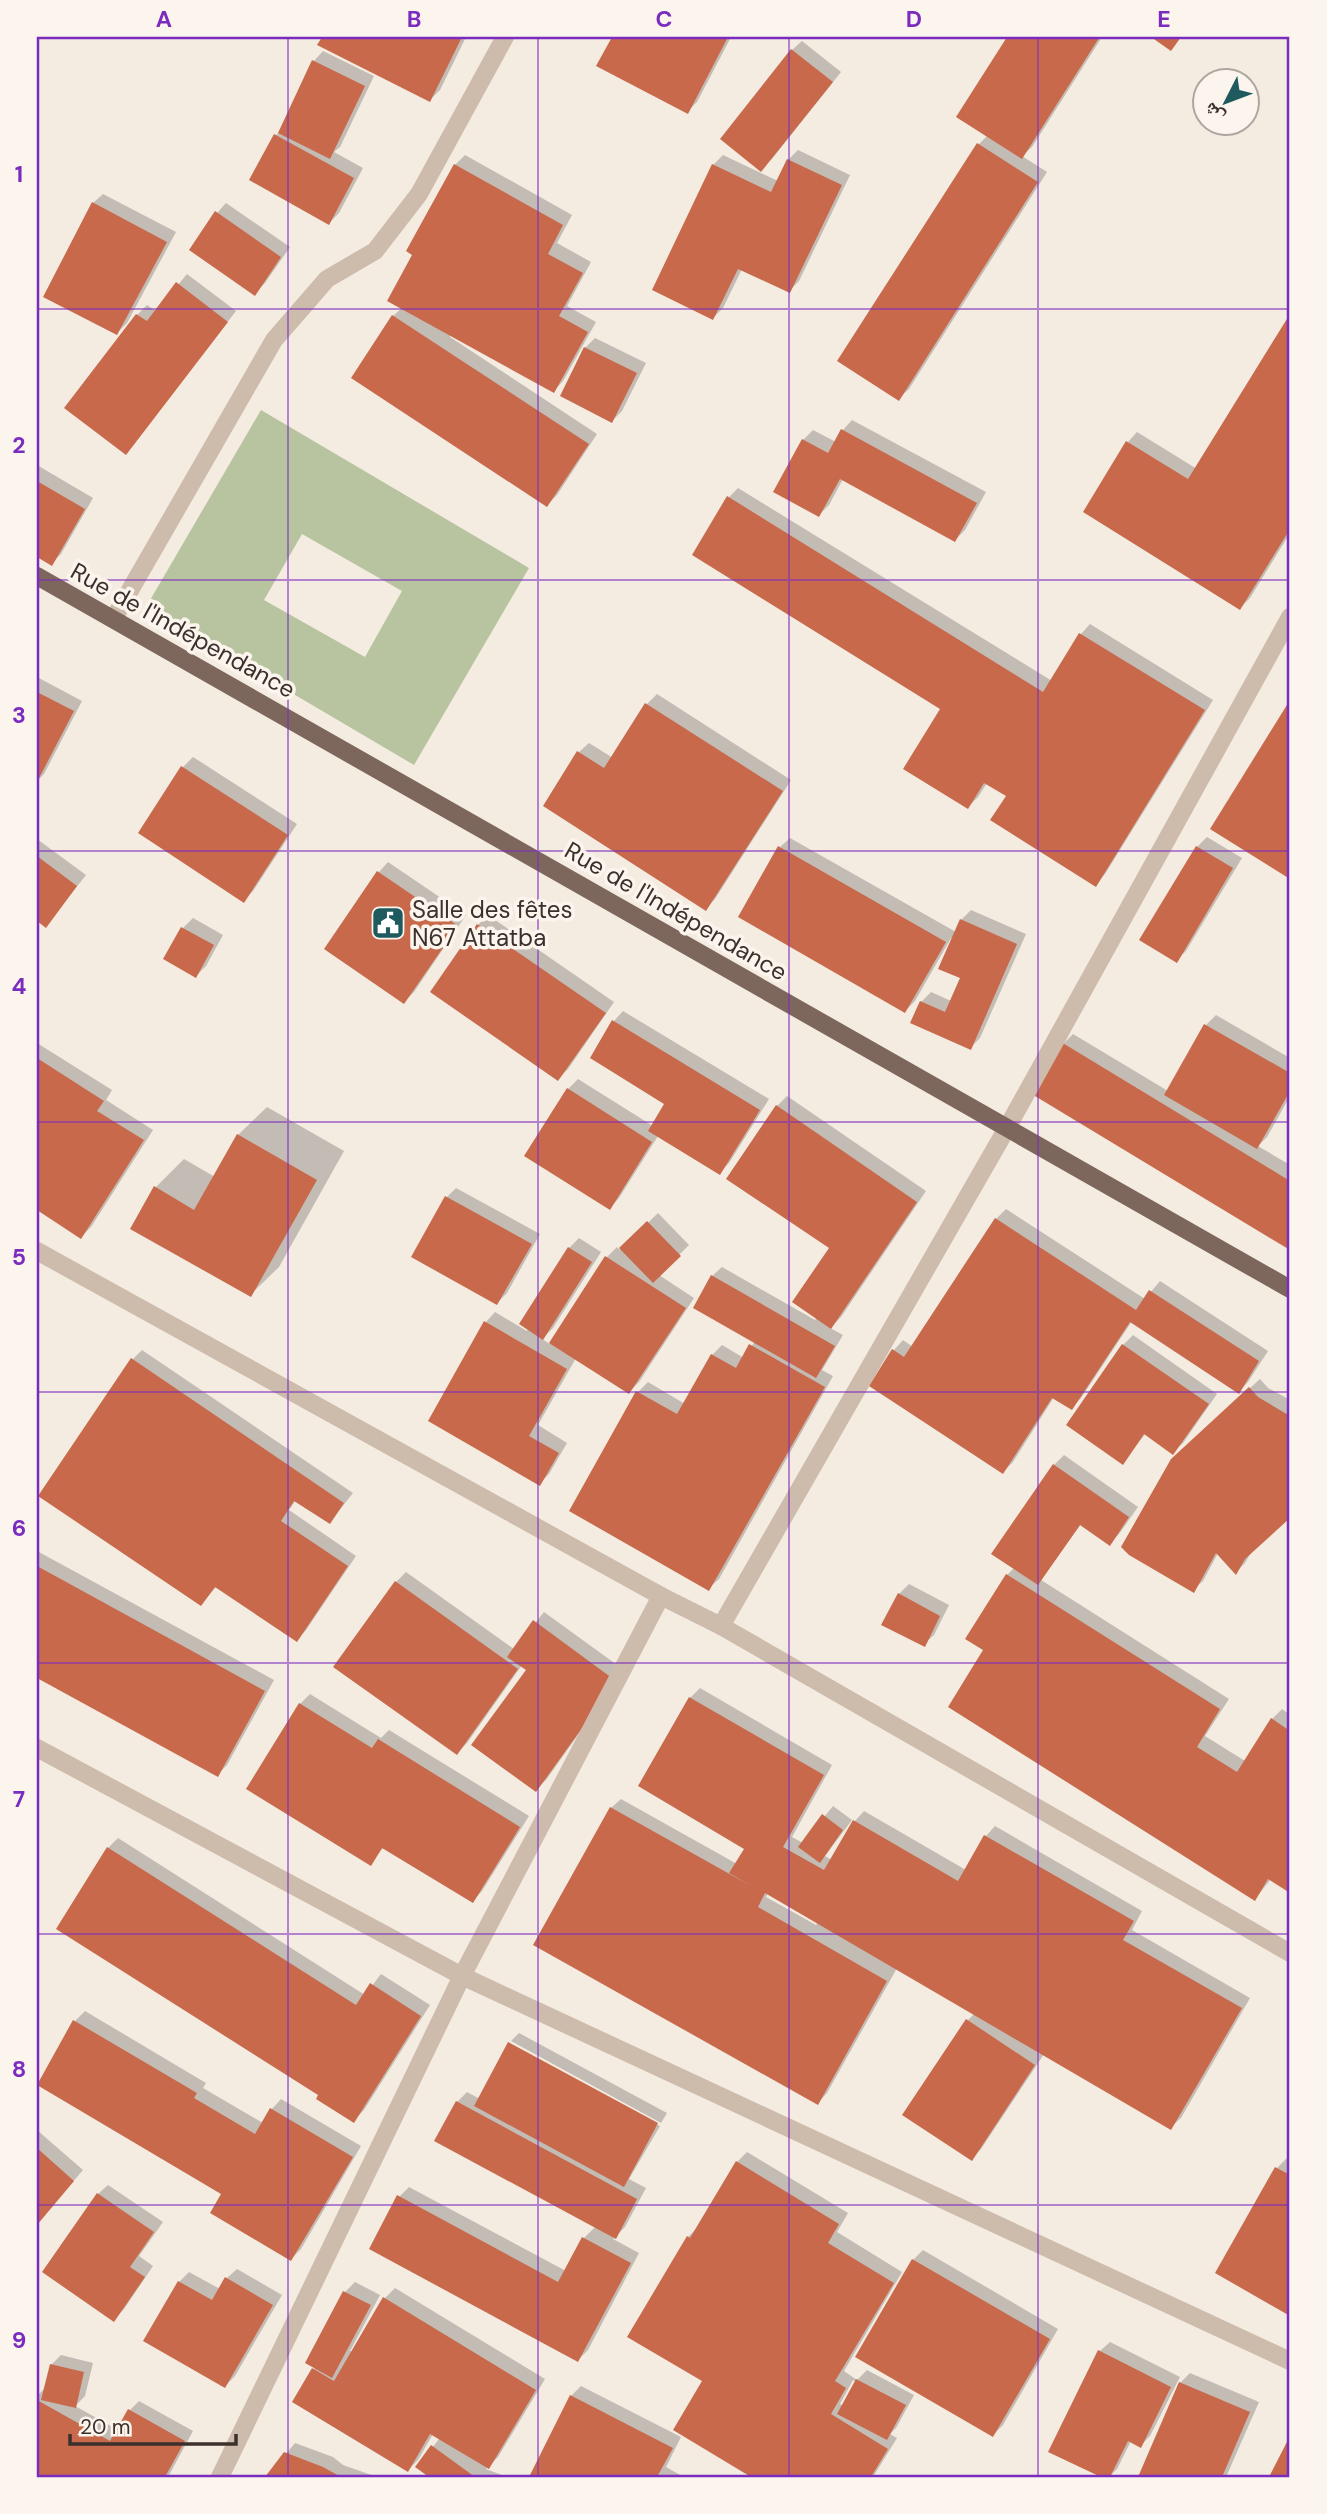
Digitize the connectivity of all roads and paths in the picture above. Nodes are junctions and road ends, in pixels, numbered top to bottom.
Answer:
1 (505, 37) edge
2 (37, 576) edge
3 (1290, 617) edge
4 (114, 618) junction
5 (1007, 1128) junction
6 (37, 1251) edge
7 (1290, 1289) edge
8 (661, 1596) junction
9 (721, 1626) junction
10 (37, 1748) edge
11 (1290, 1953) edge
12 (462, 1976) junction
13 (1290, 2361) edge
14 (220, 2477) edge

1 - 4 street
2 - 4 main road, Rue de l'Indépendance
3 - 5 street
4 - 5 main road, Rue de l'Indépendance
5 - 7 main road, Rue de l'Indépendance
5 - 9 street
6 - 8 street
8 - 9 street
8 - 12 street
9 - 11 street
10 - 12 street
12 - 13 street
12 - 14 street

